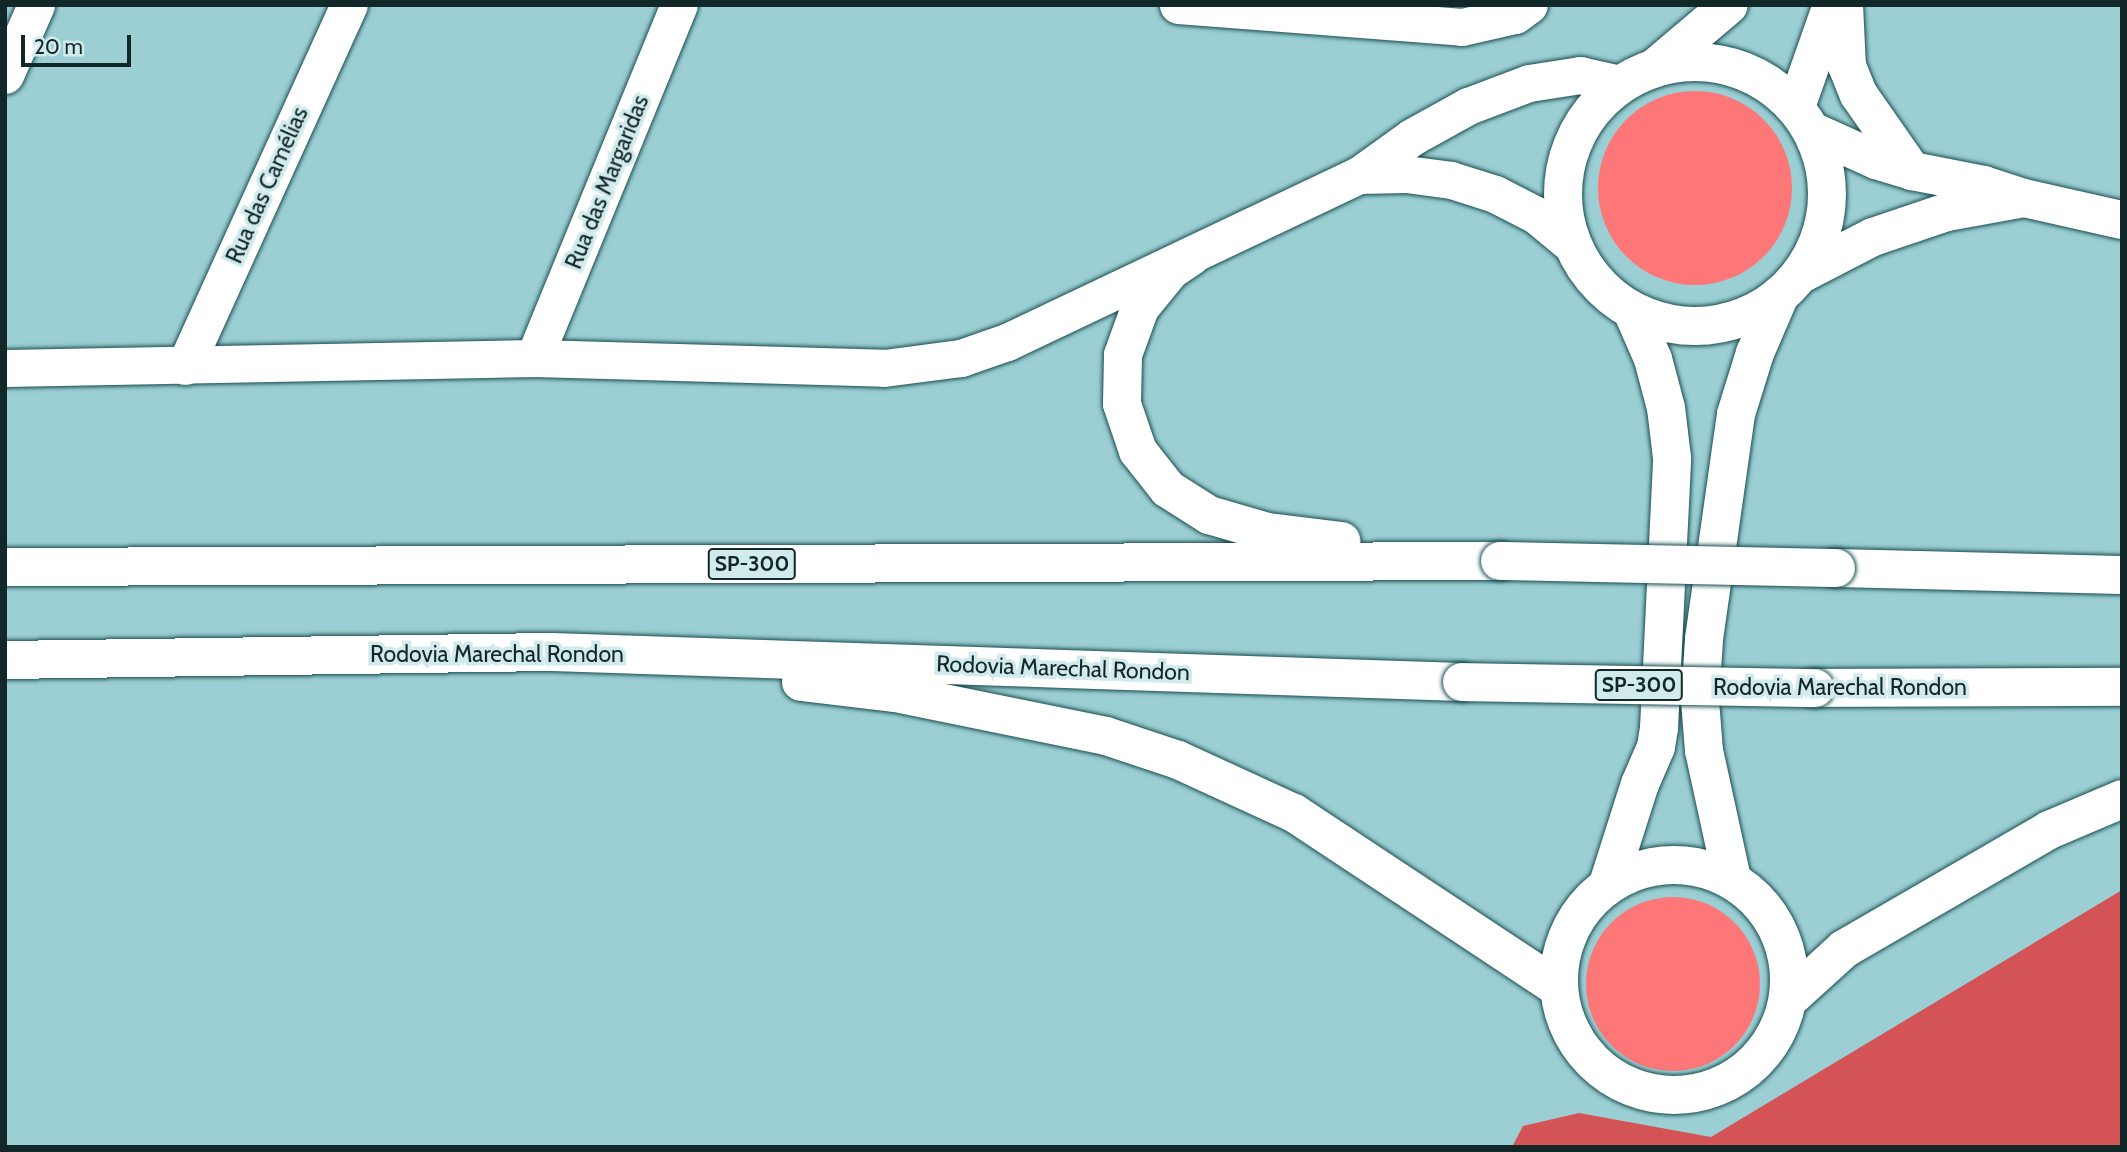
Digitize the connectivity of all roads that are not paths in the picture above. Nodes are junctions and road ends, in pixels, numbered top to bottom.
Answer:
1 (36, 5) edge
2 (349, 5) edge
3 (679, 5) edge
4 (1178, 5) edge
5 (1729, 5) edge
6 (1832, 5) edge
7 (1844, 5) edge
8 (1522, 10) edge
9 (1657, 66) junction
10 (5, 75) edge
11 (1620, 84) junction
12 (1804, 119) junction
13 (1912, 171) junction
14 (1359, 175) junction
15 (2024, 198) junction
16 (2122, 220) edge
17 (1571, 244) junction
18 (1192, 256) junction
19 (1791, 284) junction
20 (1633, 313) junction
21 (534, 358) junction
22 (185, 366) junction
23 (5, 368) edge
24 (2122, 553) edge
25 (1500, 561) junction
26 (5, 567) edge
27 (1915, 570) junction
28 (2122, 575) edge
29 (552, 652) junction
30 (5, 660) edge
31 (2122, 687) edge
32 (2122, 799) edge
33 (1732, 879) junction
34 (1608, 884) junction
35 (1558, 988) junction
36 (1788, 1000) junction

1 - 10 street
2 - 22 street, Rua das Camélias
3 - 21 street, Rua das Margaridas
4 - 8 street
5 - 9 main road
6 - 12 main road
7 - 13 main road
9 - 11 main road
9 - 12 main road
11 - 14 street
11 - 17 main road
12 - 13 main road
12 - 19 main road
13 - 15 main road
14 - 17 street
14 - 18 street
15 - 16 main road
15 - 19 main road
17 - 20 main road
18 - 21 street
18 - 25 main road
19 - 20 main road
19 - 33 main road
20 - 34 main road
21 - 22 street
22 - 23 street
24 - 27 main road
25 - 26 main road, SP-300
25 - 27 main road, SP-300, bridge
27 - 28 main road, SP-300
29 - 30 main road, Rodovia Marechal Rondon / SP-300
29 - 31 main road, Rodovia Marechal Rondon / SP-300, bridge
29 - 35 main road
32 - 36 main road
33 - 34 main road
33 - 36 main road
34 - 35 main road
35 - 36 main road

